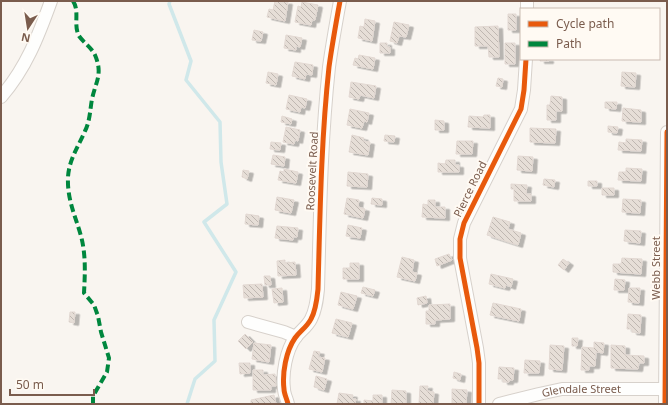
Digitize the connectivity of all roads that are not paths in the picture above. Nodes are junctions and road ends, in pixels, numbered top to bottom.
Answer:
1 (52, 1) edge
2 (340, 1) edge
3 (526, 60) edge
4 (14, 82) junction
5 (1, 84) edge
6 (1, 97) edge
7 (667, 132) edge
8 (248, 322) dead end
9 (296, 337) junction
10 (666, 386) edge
11 (288, 404) edge
12 (479, 404) edge
13 (500, 404) edge
14 (665, 404) edge

1 - 4 street
2 - 9 street, Roosevelt Road
3 - 12 street, Pierce Road
4 - 5 street
4 - 6 street
7 - 10 street, Webb Street
8 - 9 street
9 - 11 street
10 - 13 street, Glendale Street
10 - 14 street, Webb Street

